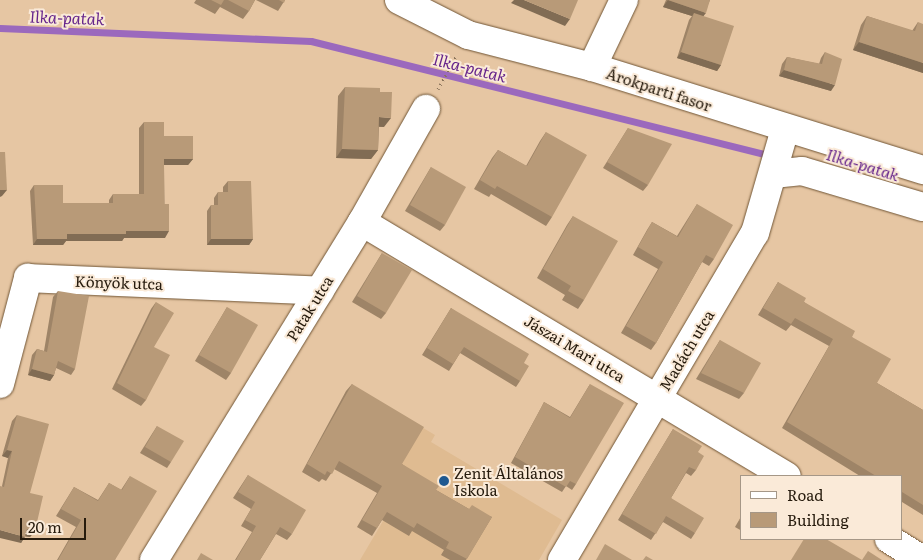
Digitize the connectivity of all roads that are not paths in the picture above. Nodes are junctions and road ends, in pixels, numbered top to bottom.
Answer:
1 (400, 0) edge
2 (624, 0) edge
3 (592, 67) junction
4 (426, 109) road end
5 (779, 153) junction
6 (923, 170) edge
7 (923, 207) edge
8 (362, 222) junction
9 (320, 291) junction
10 (0, 384) edge
11 (658, 397) junction
12 (785, 475) edge
13 (891, 540) edge
14 (154, 560) edge
15 (562, 560) edge
16 (923, 560) edge

1 - 3 street, Árokparti fasor
2 - 3 street
3 - 5 street, Árokparti fasor
4 - 8 street, Patak utca
5 - 6 street, Árokparti fasor
5 - 7 street, Árokparti fasor
5 - 11 street, Madách utca
8 - 9 street, Patak utca
8 - 11 street, Jászai Mari utca
9 - 10 street, Könyök utca
9 - 14 street, Patak utca
11 - 12 street, Jászai Mari utca
11 - 15 street, Madách utca
13 - 16 street

